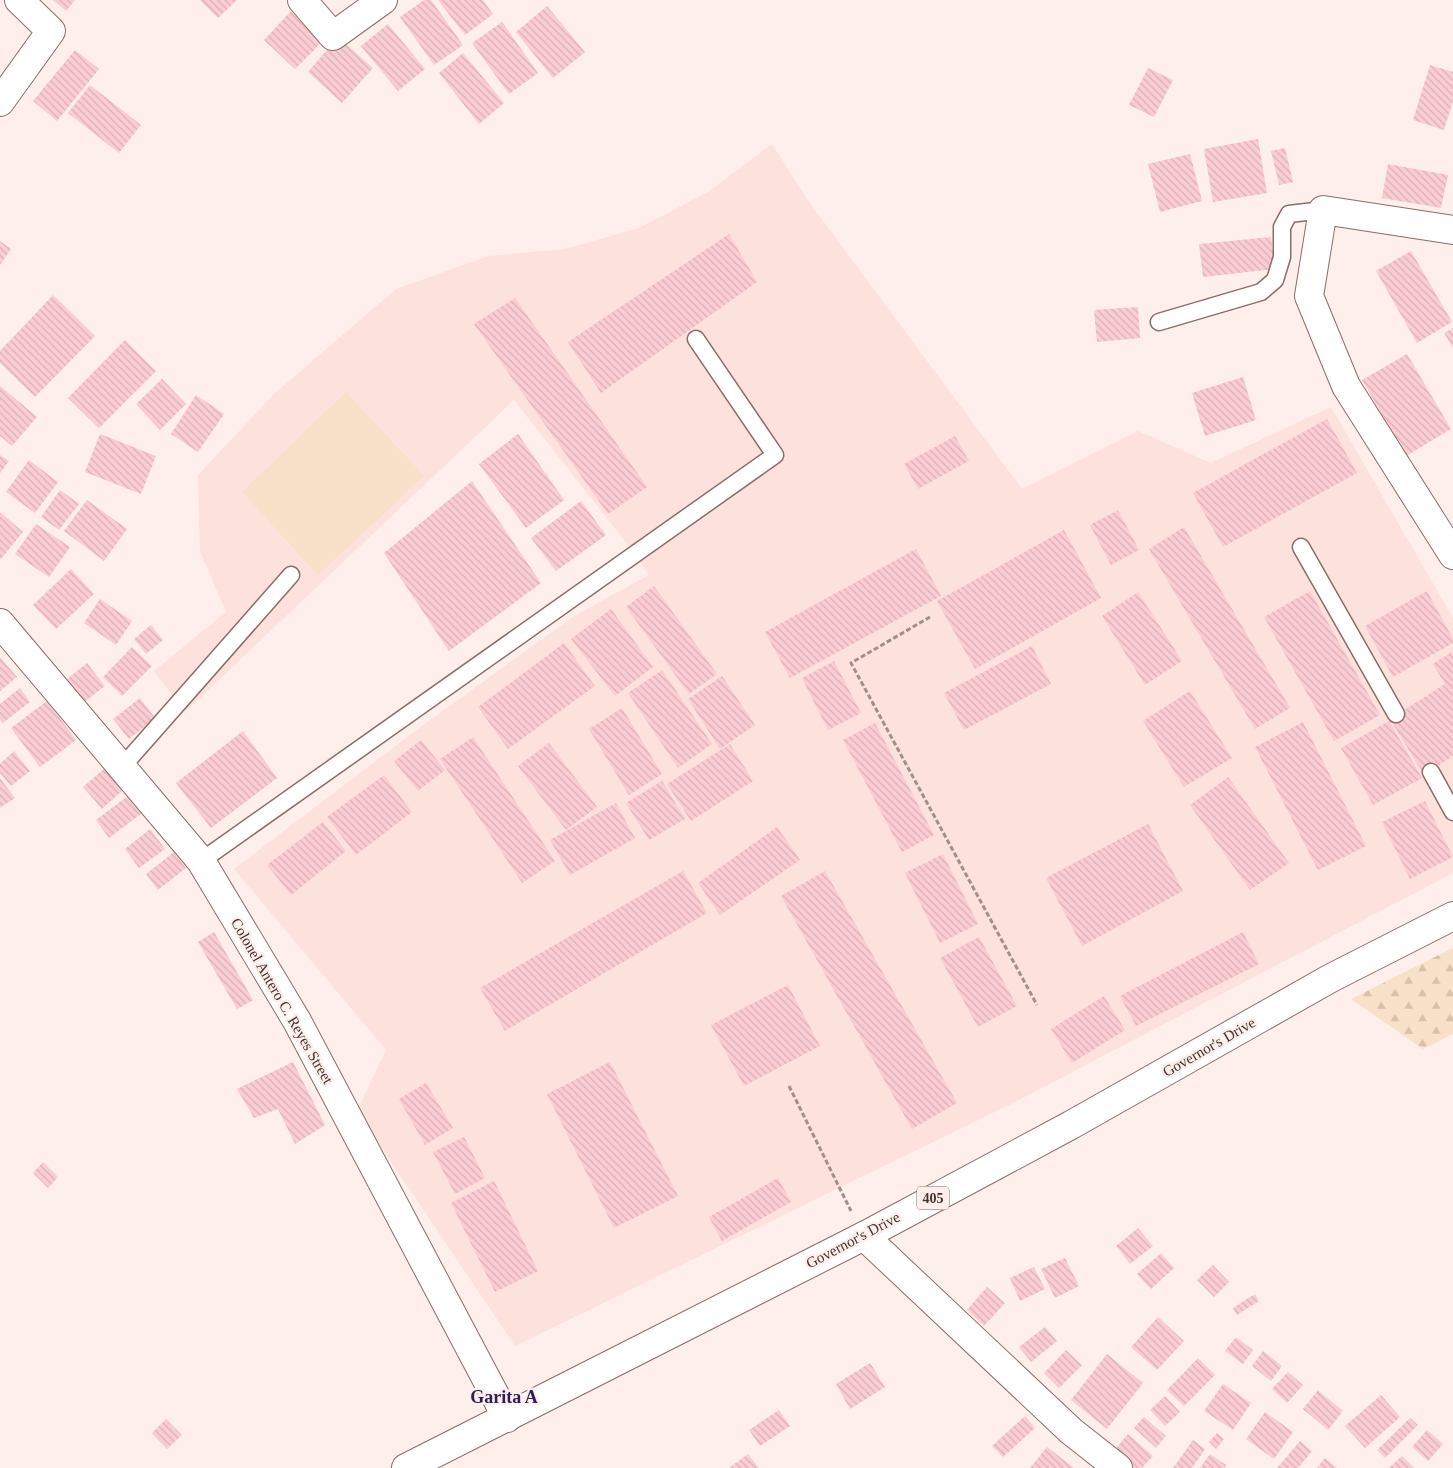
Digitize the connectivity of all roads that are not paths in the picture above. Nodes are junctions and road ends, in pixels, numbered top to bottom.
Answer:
1 (19, 0) edge
2 (302, 0) edge
3 (383, 0) edge
4 (0, 102) edge
5 (1323, 210) junction
6 (1453, 230) edge
7 (1159, 322) dead end
8 (696, 339) dead end
9 (1301, 547) dead end
10 (1453, 555) edge
11 (292, 575) dead end
12 (0, 623) edge
13 (1396, 714) dead end
14 (122, 767) junction
15 (1431, 772) dead end
16 (1453, 812) edge
17 (201, 861) junction
18 (1453, 916) edge
19 (864, 1236) junction
20 (506, 1418) junction
21 (406, 1468) edge
22 (1118, 1468) edge

1 - 4 street
2 - 3 street
5 - 6 street
5 - 7 lane
5 - 10 street
8 - 17 lane
9 - 13 lane
11 - 14 lane
12 - 14 street, Colonel Antero C. Reyes Street
14 - 17 street, Colonel Antero C. Reyes Street
15 - 16 lane
17 - 20 street, Colonel Antero C. Reyes Street
18 - 19 street, Governor's Drive / 405
19 - 20 street, Governor's Drive / 405
19 - 22 street
20 - 21 street, Governor's Drive / 405

